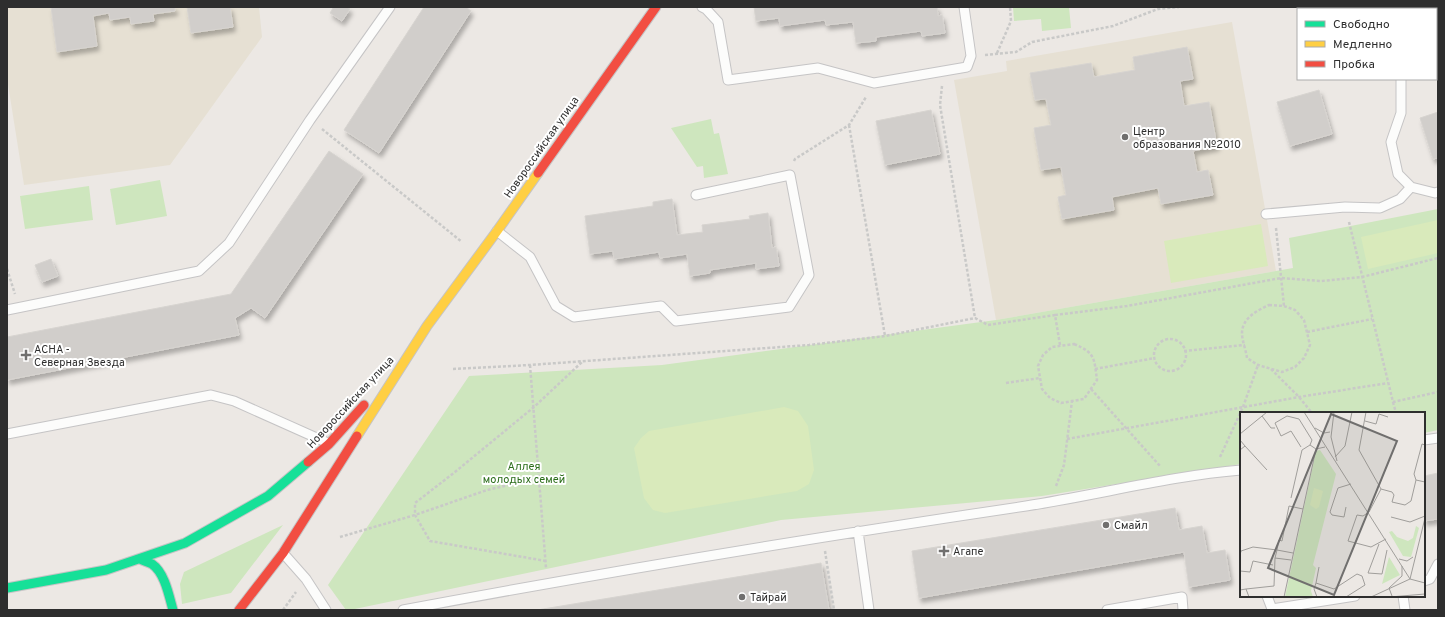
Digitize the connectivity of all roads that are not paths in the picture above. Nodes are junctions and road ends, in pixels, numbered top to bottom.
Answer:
1 (390, 7) edge
2 (656, 7) edge
3 (702, 7) edge
4 (964, 7) edge
5 (1400, 80) edge
6 (1411, 187) junction
7 (1438, 192) edge
8 (696, 195) dead end
9 (1270, 214) road end
10 (497, 231) junction
11 (7, 310) edge
12 (405, 360) junction
13 (7, 434) edge
14 (1438, 438) edge
15 (1425, 440) edge
16 (329, 444) junction
17 (1240, 470) edge
18 (858, 531) junction
19 (283, 553) junction
20 (140, 559) junction
21 (1438, 564) edge
22 (1425, 581) edge
23 (7, 588) edge
24 (1267, 597) edge
25 (1345, 597) edge
26 (1403, 597) edge
27 (1335, 598) edge
28 (173, 610) edge
29 (239, 610) edge
30 (326, 610) edge
31 (403, 610) edge
32 (869, 610) edge
33 (1108, 610) edge
34 (1183, 610) edge
35 (1271, 610) edge
36 (1405, 610) edge

1 - 11 lane
2 - 10 street, Новороссийская улица
3 - 4 lane
5 - 6 lane
6 - 7 lane
6 - 9 lane
8 - 10 lane
10 - 12 street, Новороссийская улица
12 - 16 street, Новороссийская улица
12 - 19 street, Новороссийская улица
13 - 16 lane
14 - 15 lane
16 - 20 street, Новороссийская улица
17 - 18 lane
18 - 31 lane
18 - 32 lane
19 - 29 street, Новороссийская улица
19 - 30 lane
20 - 23 street, Новороссийская улица
20 - 28 street
21 - 22 lane
24 - 35 lane
25 - 27 lane
26 - 36 lane
27 - 35 lane
33 - 34 lane

